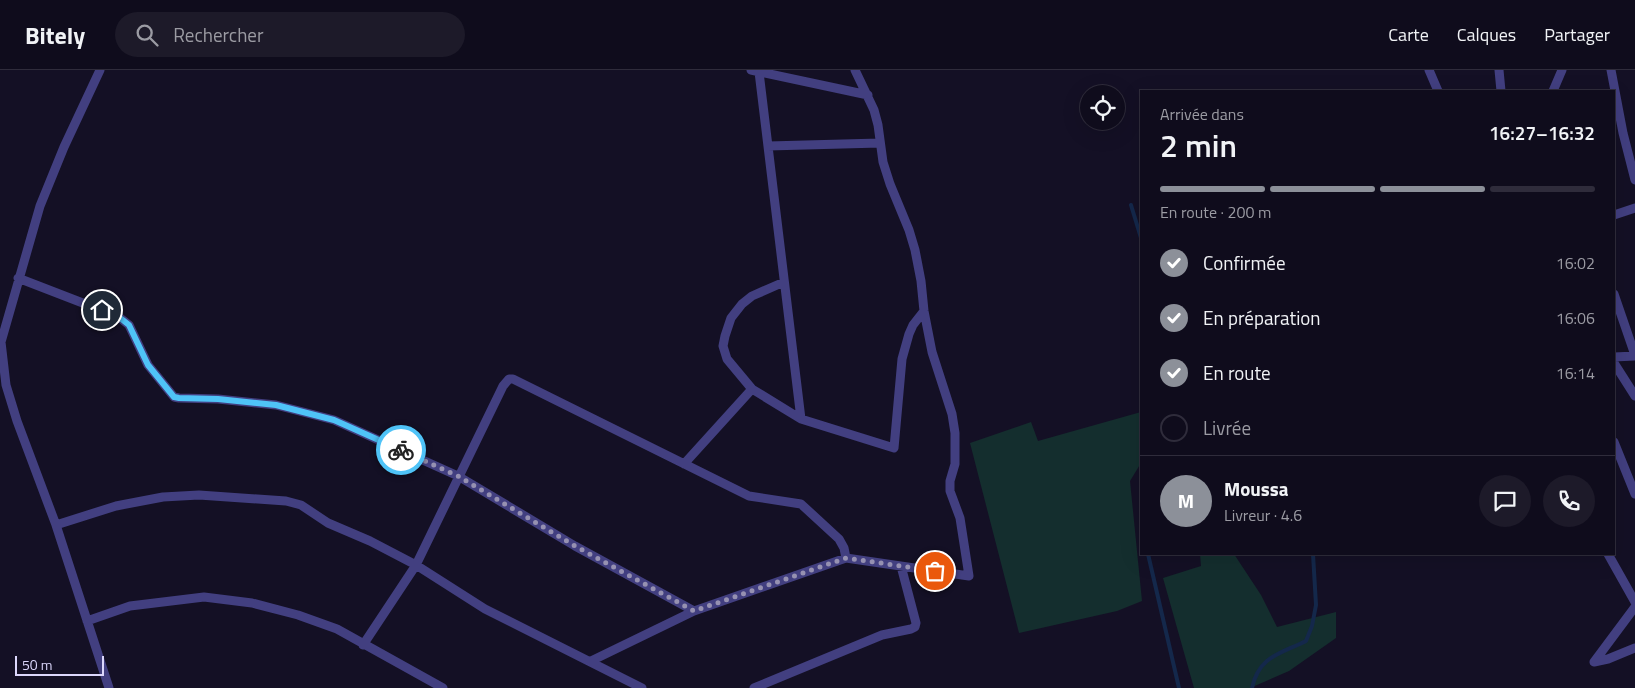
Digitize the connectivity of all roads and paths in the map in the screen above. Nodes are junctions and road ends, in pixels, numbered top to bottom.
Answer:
1 (100, 70) edge
2 (854, 70) edge
3 (1428, 70) edge
4 (1499, 70) edge
5 (1562, 70) edge
6 (1611, 70) edge
7 (755, 71) edge
8 (1438, 90) edge
9 (1501, 90) edge
10 (1553, 90) edge
11 (1615, 90) edge
12 (1615, 91) edge
13 (868, 95) junction
14 (880, 143) junction
15 (768, 146) junction
16 (1635, 180) edge
17 (1635, 208) edge
18 (1615, 215) edge
19 (18, 278) junction
20 (784, 282) junction
21 (1615, 297) edge
22 (924, 311) junction
23 (0, 342) edge
24 (1635, 356) edge
25 (1615, 357) edge
26 (1615, 365) edge
27 (752, 389) junction
28 (1635, 396) edge
29 (801, 419) junction
30 (1615, 444) edge
31 (684, 464) junction
32 (458, 476) junction
33 (1635, 494) edge
34 (56, 525) junction
35 (1609, 555) edge
36 (846, 558) junction
37 (416, 565) junction
38 (901, 566) junction
39 (1635, 602) edge
40 (1635, 607) edge
41 (694, 611) junction
42 (87, 621) junction
43 (363, 645) junction
44 (1634, 649) edge
45 (591, 661) junction
46 (109, 688) edge
47 (443, 688) edge
48 (642, 688) edge
49 (754, 688) edge

1 - 19 street
2 - 13 street
3 - 8 street
4 - 9 street
5 - 10 street
6 - 11 street
7 - 13 street
7 - 15 street
12 - 16 street
13 - 14 street
14 - 15 street
14 - 22 street
15 - 20 street
17 - 18 street
19 - 23 street
19 - 32 street
20 - 27 street
20 - 29 street
21 - 24 street
22 - 29 street
22 - 38 street
23 - 34 street
24 - 25 street
26 - 28 street
27 - 29 street
27 - 31 street
30 - 33 street
31 - 32 street
31 - 36 street
32 - 37 street
32 - 41 street
34 - 37 street
34 - 42 street
35 - 39 street
36 - 38 street
36 - 41 street
37 - 43 street
37 - 45 street
38 - 49 street
40 - 44 street
41 - 45 street
42 - 43 street
42 - 46 street
43 - 47 street
45 - 48 street

